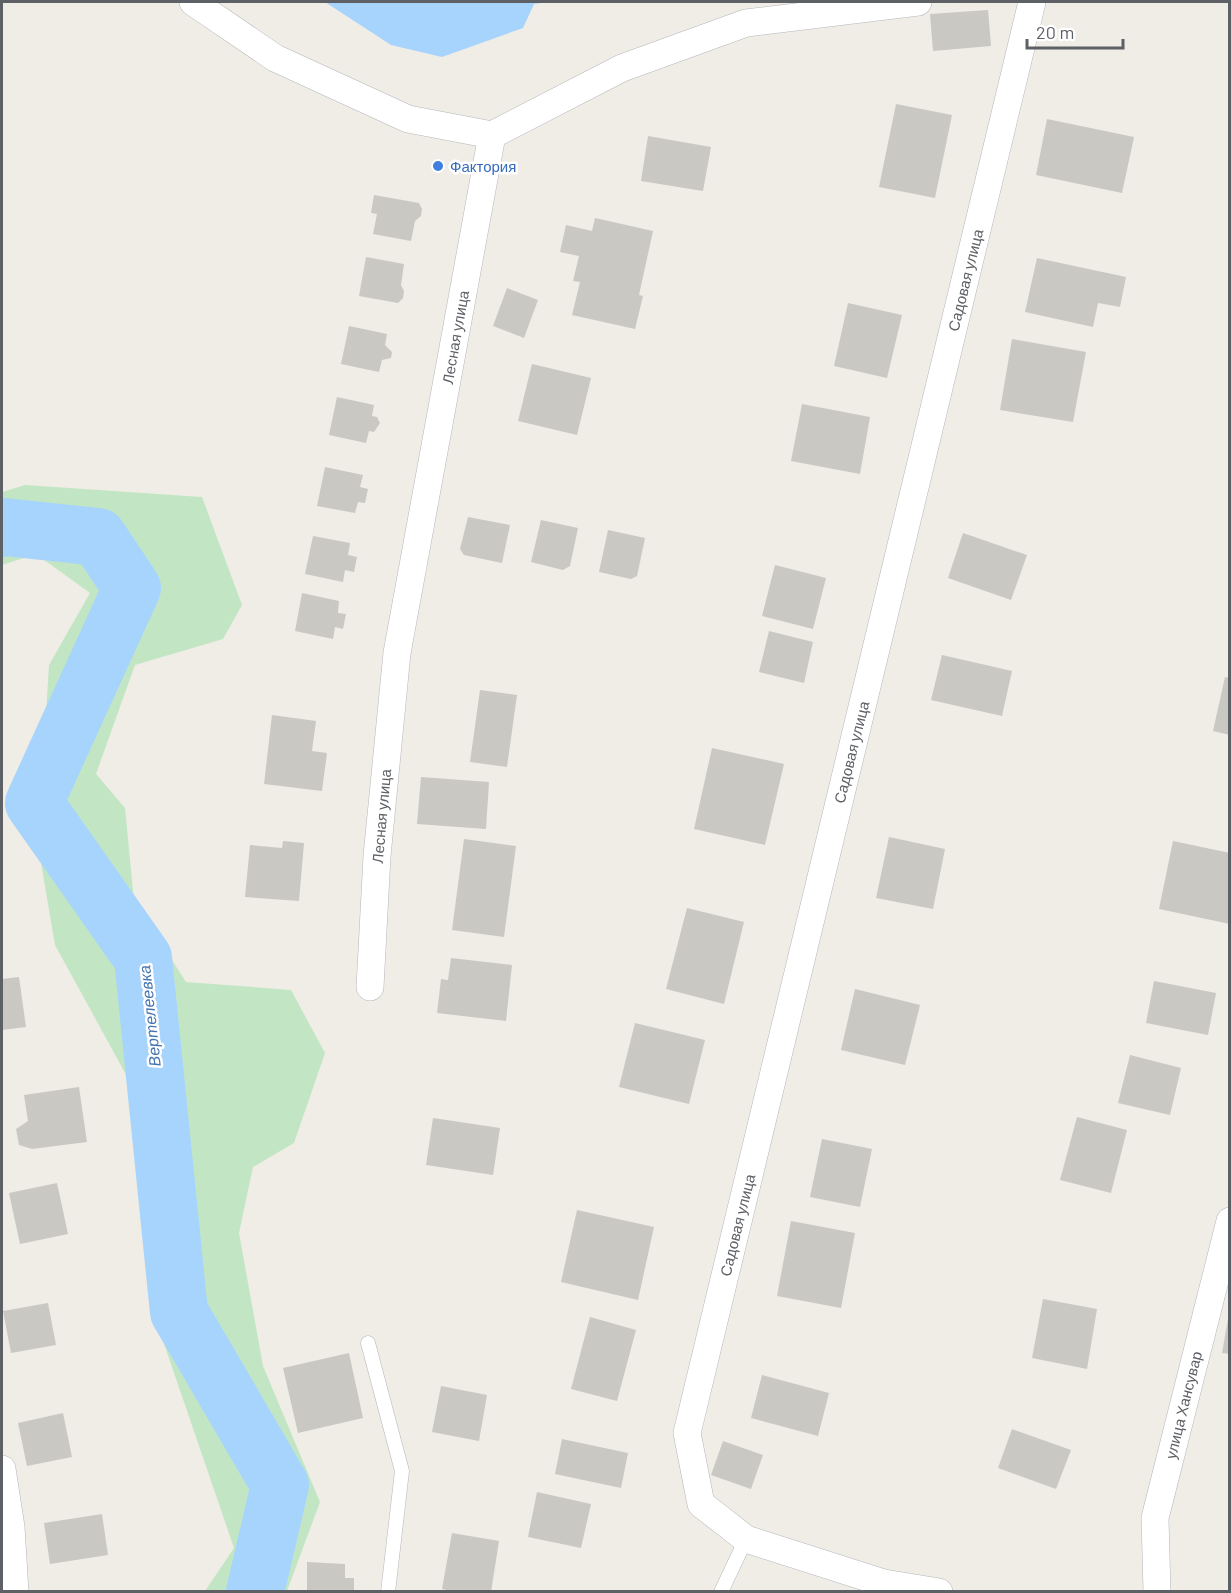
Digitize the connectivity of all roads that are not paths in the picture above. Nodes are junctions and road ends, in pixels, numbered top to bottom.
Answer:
1 (193, 2) edge
2 (918, 2) edge
3 (1032, 2) edge
4 (492, 135) junction
5 (370, 987) dead end
6 (1230, 1221) edge
7 (368, 1343) dead end
8 (2, 1469) edge
9 (746, 1539) junction
10 (15, 1592) edge
11 (388, 1592) edge
12 (721, 1592) edge
13 (939, 1592) edge
14 (1157, 1592) edge

1 - 4 street
2 - 4 street
3 - 9 street, Садовая улица
4 - 5 street, Лесная улица
6 - 14 street, улица Хансувар
7 - 11 lane
8 - 10 street
9 - 12 lane
9 - 13 street

